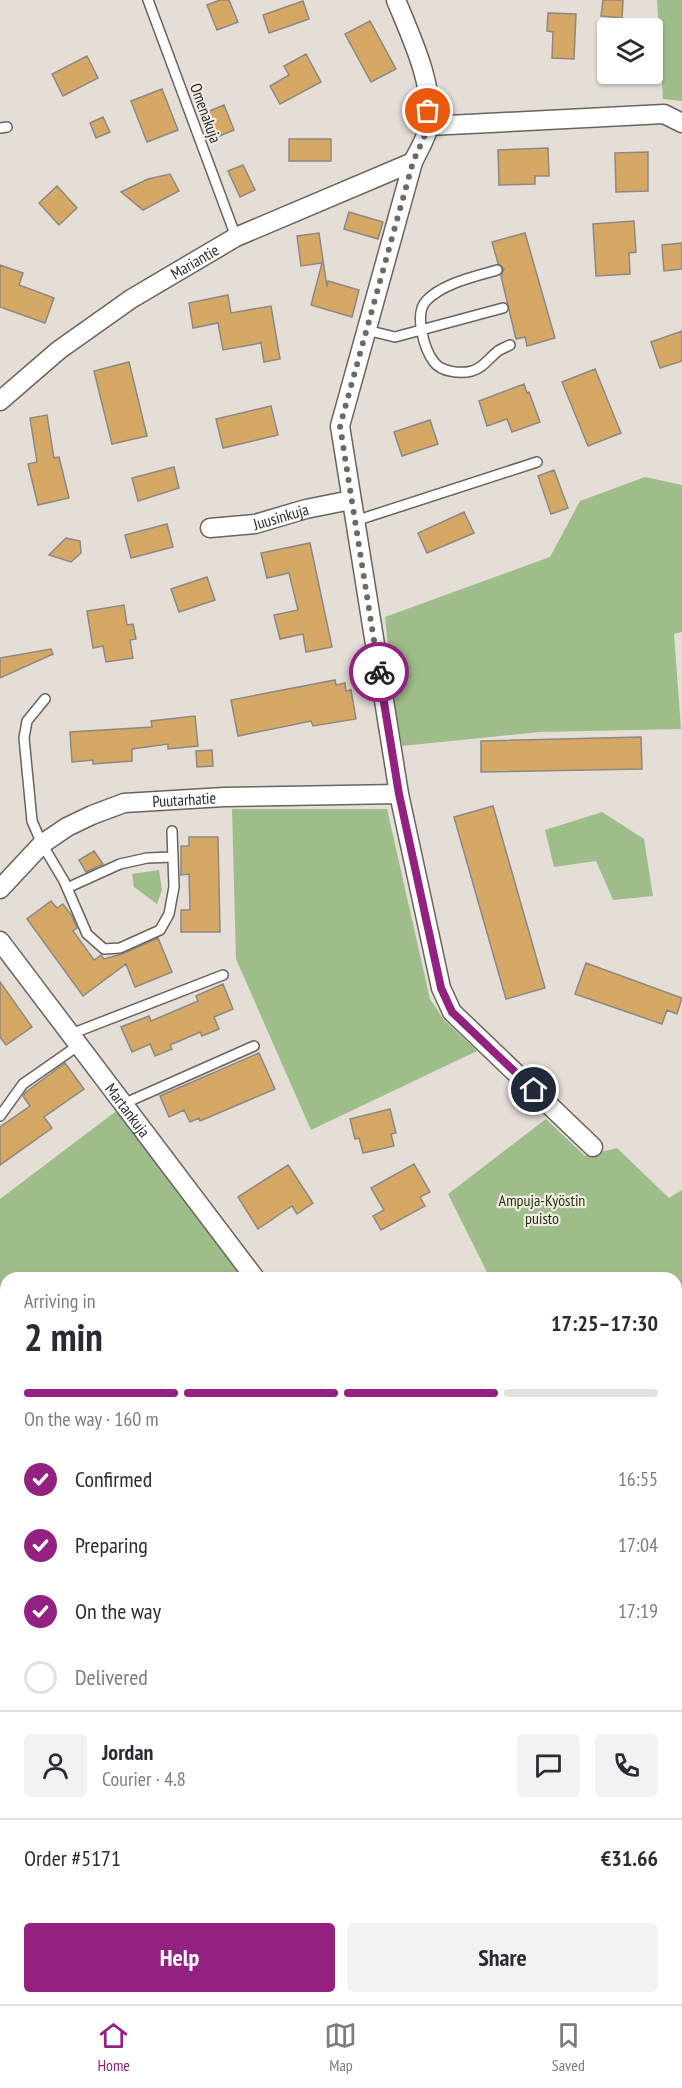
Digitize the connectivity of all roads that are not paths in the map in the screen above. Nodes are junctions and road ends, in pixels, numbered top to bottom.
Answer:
1 (148, 0) edge
2 (396, 0) edge
3 (682, 123) edge
4 (429, 126) junction
5 (413, 162) junction
6 (236, 237) junction
7 (497, 270) dead end
8 (503, 308) dead end
9 (366, 330) junction
10 (421, 330) junction
11 (510, 345) dead end
12 (0, 400) edge
13 (537, 462) dead end
14 (351, 500) junction
15 (355, 521) junction
16 (210, 528) dead end
17 (45, 699) dead end
18 (399, 794) junction
19 (172, 831) dead end
20 (42, 844) junction
21 (172, 857) junction
22 (67, 888) junction
23 (0, 889) edge
24 (0, 941) edge
25 (223, 975) dead end
26 (75, 1040) junction
27 (254, 1046) dead end
28 (123, 1104) junction
29 (0, 1116) edge
30 (593, 1147) dead end
31 (250, 1272) edge

1 - 6 lane, Omenakuja
2 - 4 street
3 - 4 street
4 - 5 street
5 - 6 street, Mariantie
5 - 9 street
6 - 12 street, Mariantie
7 - 10 lane
8 - 10 lane
9 - 10 lane
9 - 14 street
10 - 11 lane
13 - 15 lane
14 - 15 street
14 - 16 street, Juusinkuja
15 - 18 street
17 - 20 lane
18 - 20 street, Puutarhatie
18 - 30 street
19 - 21 lane
20 - 22 lane
20 - 23 street, Puutarhatie
21 - 22 lane
21 - 22 lane
24 - 26 street, Martankuja
25 - 26 lane
26 - 28 street, Martankuja
26 - 29 lane
27 - 28 lane
28 - 31 street, Martankuja

